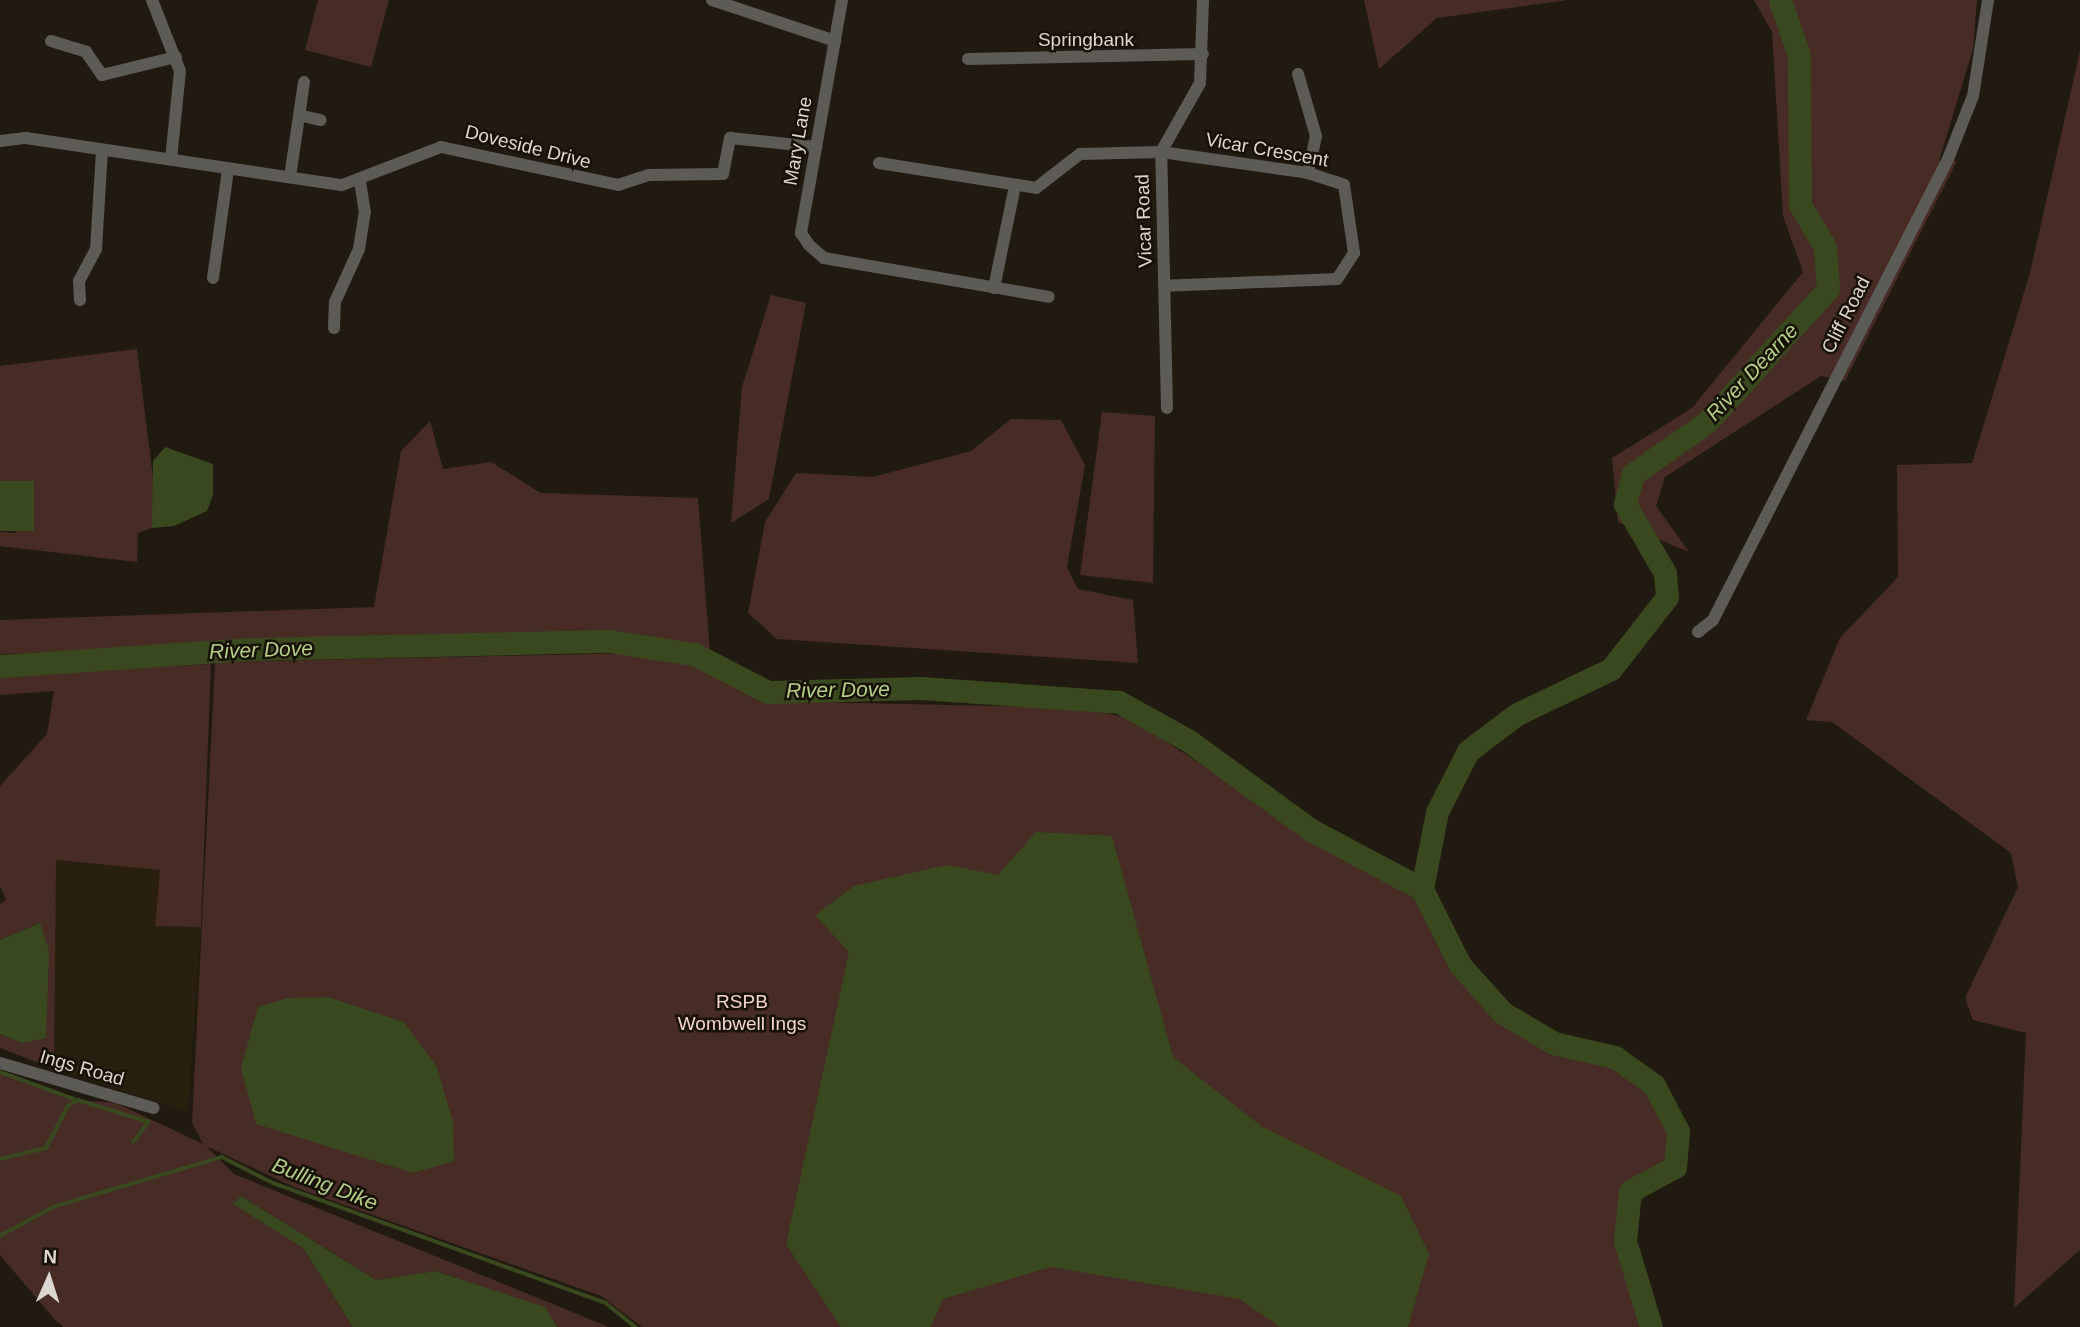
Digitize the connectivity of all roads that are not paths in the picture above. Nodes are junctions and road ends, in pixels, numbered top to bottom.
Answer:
1 (152, 0) edge
2 (712, 0) edge
3 (842, 0) edge
4 (1203, 0) edge
5 (1988, 0) edge
6 (51, 41) dead end
7 (835, 41) junction
8 (1203, 54) junction
9 (176, 57) junction
10 (968, 59) dead end
11 (1298, 74) dead end
12 (304, 82) dead end
13 (303, 117) junction
14 (321, 120) dead end
15 (0, 141) edge
16 (817, 147) junction
17 (102, 150) junction
18 (1161, 152) junction
19 (171, 159) junction
20 (879, 163) dead end
21 (228, 170) junction
22 (1308, 173) junction
23 (290, 177) junction
24 (360, 183) junction
25 (1015, 186) junction
26 (213, 278) dead end
27 (1166, 286) junction
28 (994, 288) junction
29 (1049, 297) dead end
30 (80, 300) dead end
31 (334, 328) dead end
32 (1167, 408) dead end
33 (1698, 632) dead end
34 (0, 1063) edge
35 (154, 1108) dead end

1 - 9 street
2 - 7 street
3 - 7 street, Mary Lane
4 - 8 street, Vicar Road
5 - 33 street, Cliff Road
6 - 9 street
7 - 16 street, Mary Lane
8 - 10 street, Springbank
8 - 18 street, Vicar Road
9 - 19 street
11 - 22 street
12 - 13 street
13 - 14 street
13 - 23 street
15 - 17 street
16 - 24 street, Doveside Drive
16 - 28 street, Mary Lane
17 - 19 street
17 - 30 street
18 - 22 street, Vicar Crescent
18 - 25 street, Vicar Crescent
18 - 27 street, Vicar Road
19 - 21 street
20 - 25 street, Vicar Crescent
21 - 23 street
21 - 26 street
22 - 27 street, Vicar Crescent
23 - 24 street
24 - 31 street
25 - 28 street
27 - 32 street, Vicar Road
28 - 29 street
34 - 35 street, Ings Road

